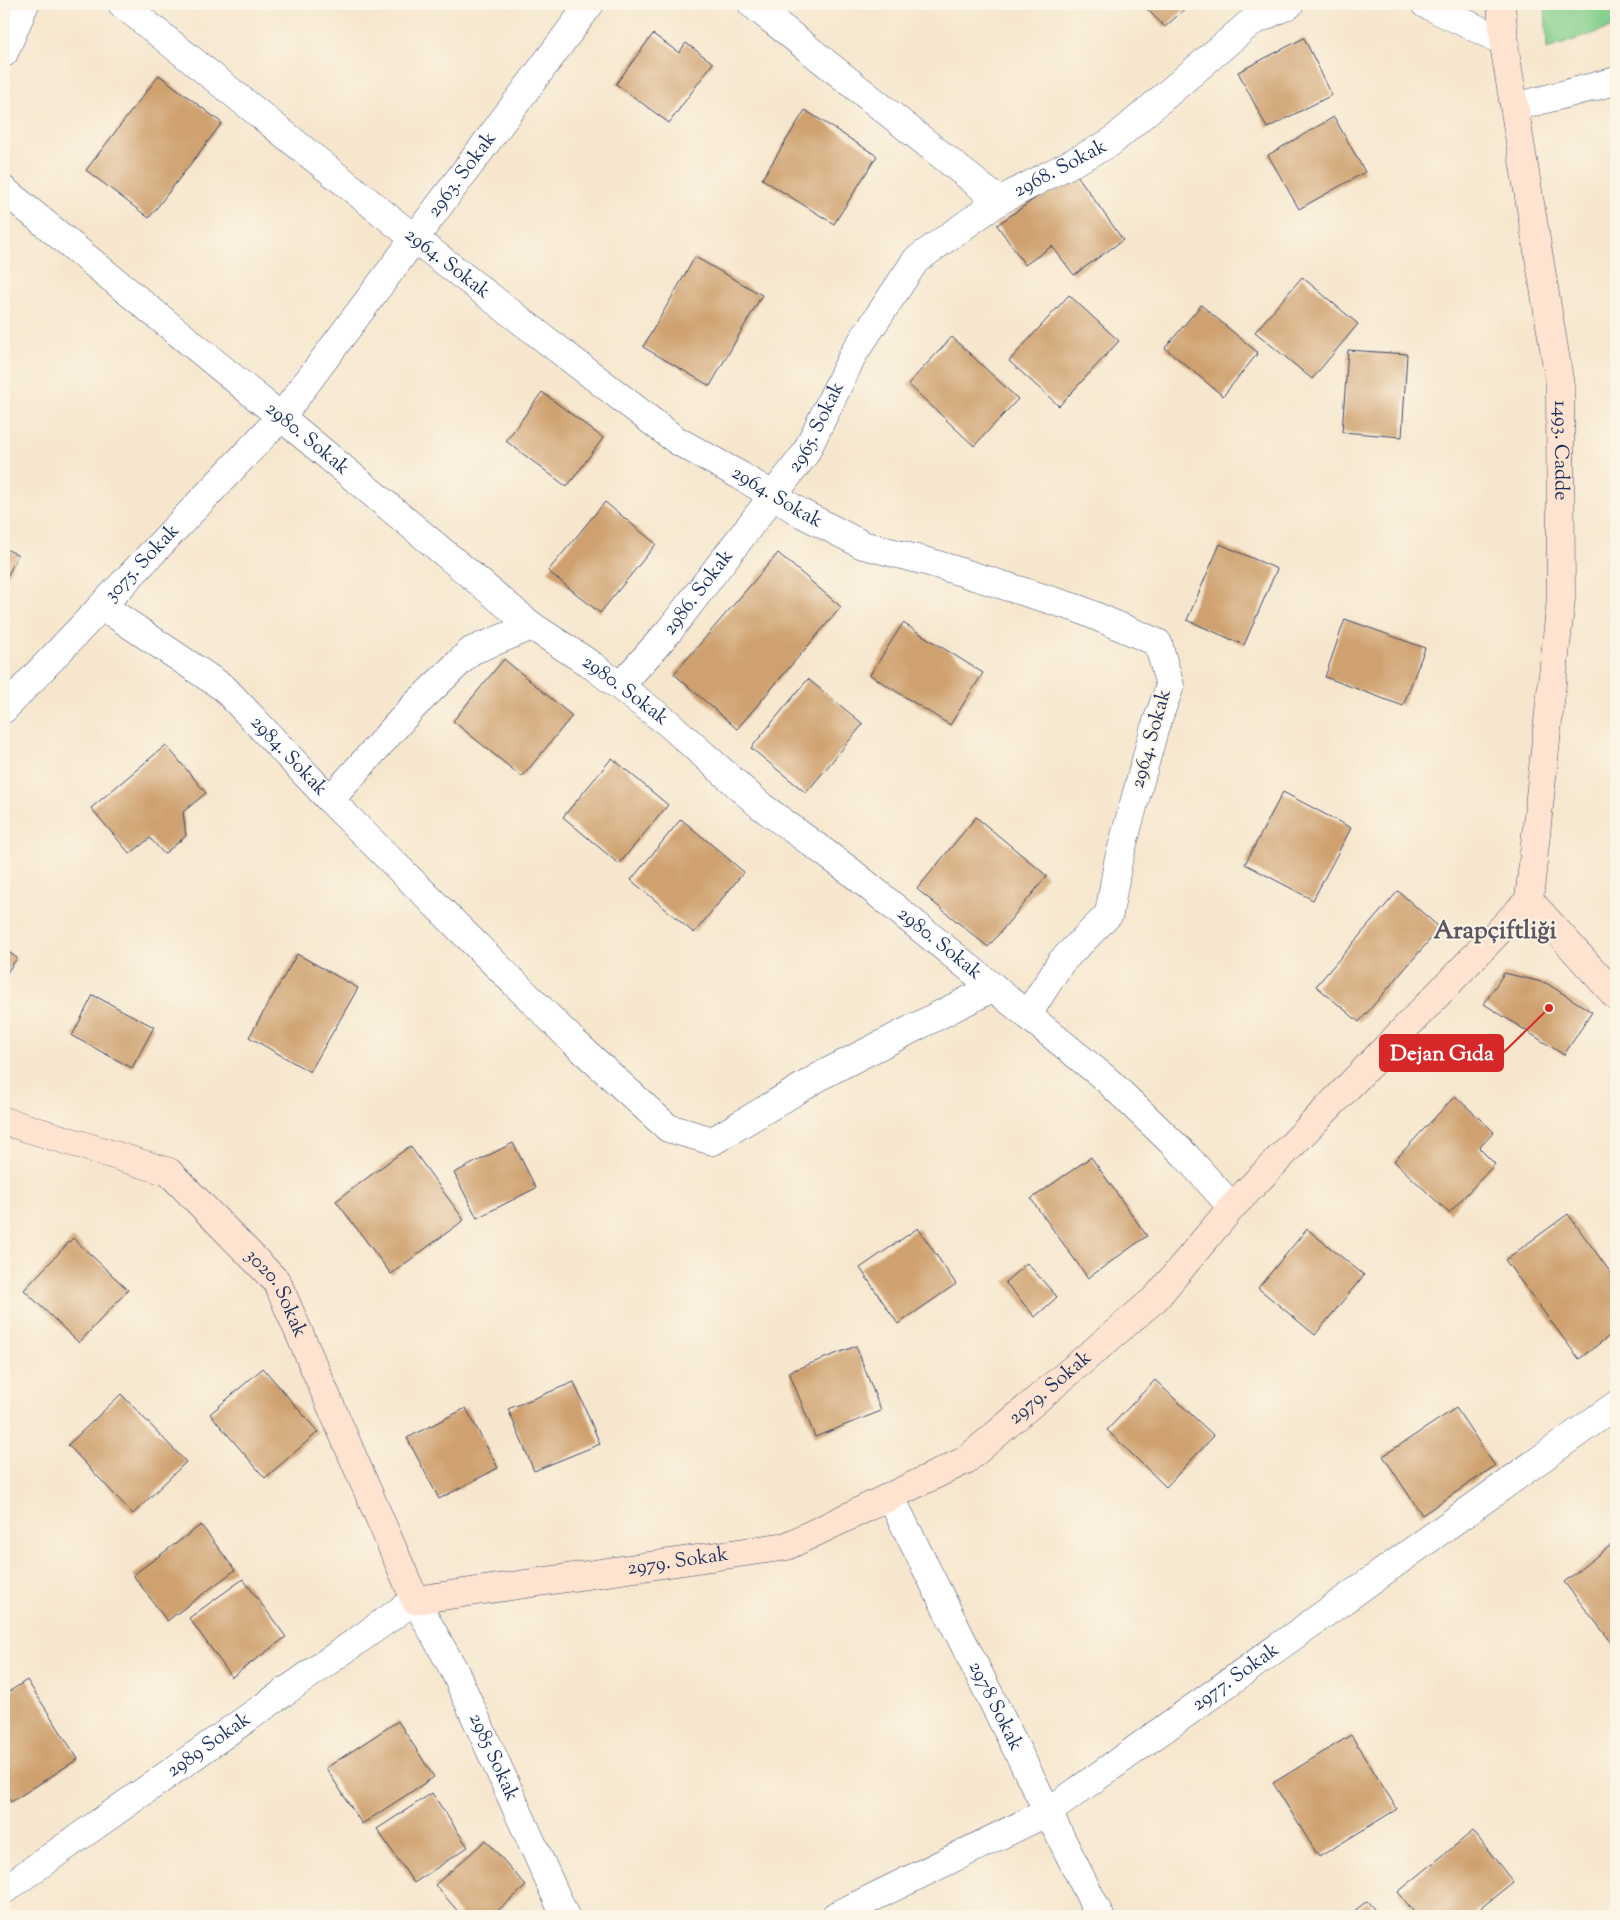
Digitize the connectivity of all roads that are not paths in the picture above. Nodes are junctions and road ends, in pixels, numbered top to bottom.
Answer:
1 (25, 4) edge
2 (122, 4) edge
3 (590, 4) edge
4 (752, 4) edge
5 (1290, 4) edge
6 (1425, 4) edge
7 (1501, 4) edge
8 (1505, 42) junction
9 (4, 53) edge
10 (1616, 80) edge
11 (1514, 107) junction
12 (4, 190) edge
13 (999, 201) junction
14 (415, 239) junction
15 (854, 353) joint
16 (281, 417) junction
17 (774, 497) junction
18 (102, 606) junction
19 (532, 626) junction
20 (620, 686) junction
21 (9, 693) edge
22 (330, 800) junction
23 (1529, 900) junction
24 (994, 987) junction
25 (1616, 996) edge
26 (1028, 1014) junction
27 (4, 1121) edge
28 (1232, 1207) junction
29 (1616, 1405) edge
30 (890, 1496) junction
31 (415, 1600) junction
32 (1048, 1812) junction
33 (4, 1890) edge
34 (565, 1916) edge
35 (835, 1916) edge
36 (1100, 1916) edge

1 - 9 street
2 - 14 street, 2964. Sokak
3 - 14 street, 2963. Sokak
4 - 13 street
5 - 13 street, 2968. Sokak
6 - 8 street
7 - 8 street, 1493. Cadde
8 - 11 street, 1493. Cadde
10 - 11 street
11 - 23 street, 1493. Cadde
12 - 16 street, 2980. Sokak
13 - 15 street, 2968. Sokak
14 - 16 street, 2963. Sokak
14 - 17 street, 2964. Sokak
15 - 17 street, 2965. Sokak
16 - 18 street, 3075. Sokak
16 - 19 street, 2980. Sokak
17 - 20 street, 2986. Sokak
17 - 26 street, 2964. Sokak
18 - 21 street, 3075. Sokak
18 - 22 street, 2984. Sokak
19 - 20 street, 2980. Sokak
19 - 22 street, 2984. Sokak
20 - 24 street, 2980. Sokak
22 - 24 street
23 - 25 street
23 - 28 street, 2979. Sokak
24 - 26 street, 2980. Sokak
26 - 28 street, 2980. Sokak
27 - 31 street, 3020. Sokak
28 - 30 street, 2979. Sokak
29 - 32 street, 2977. Sokak
30 - 31 street, 2979. Sokak
30 - 32 street, 2978 Sokak
31 - 33 street, 2989 Sokak
31 - 34 street, 2985 Sokak
32 - 35 street, 2977. Sokak
32 - 36 street, 2978 Sokak

